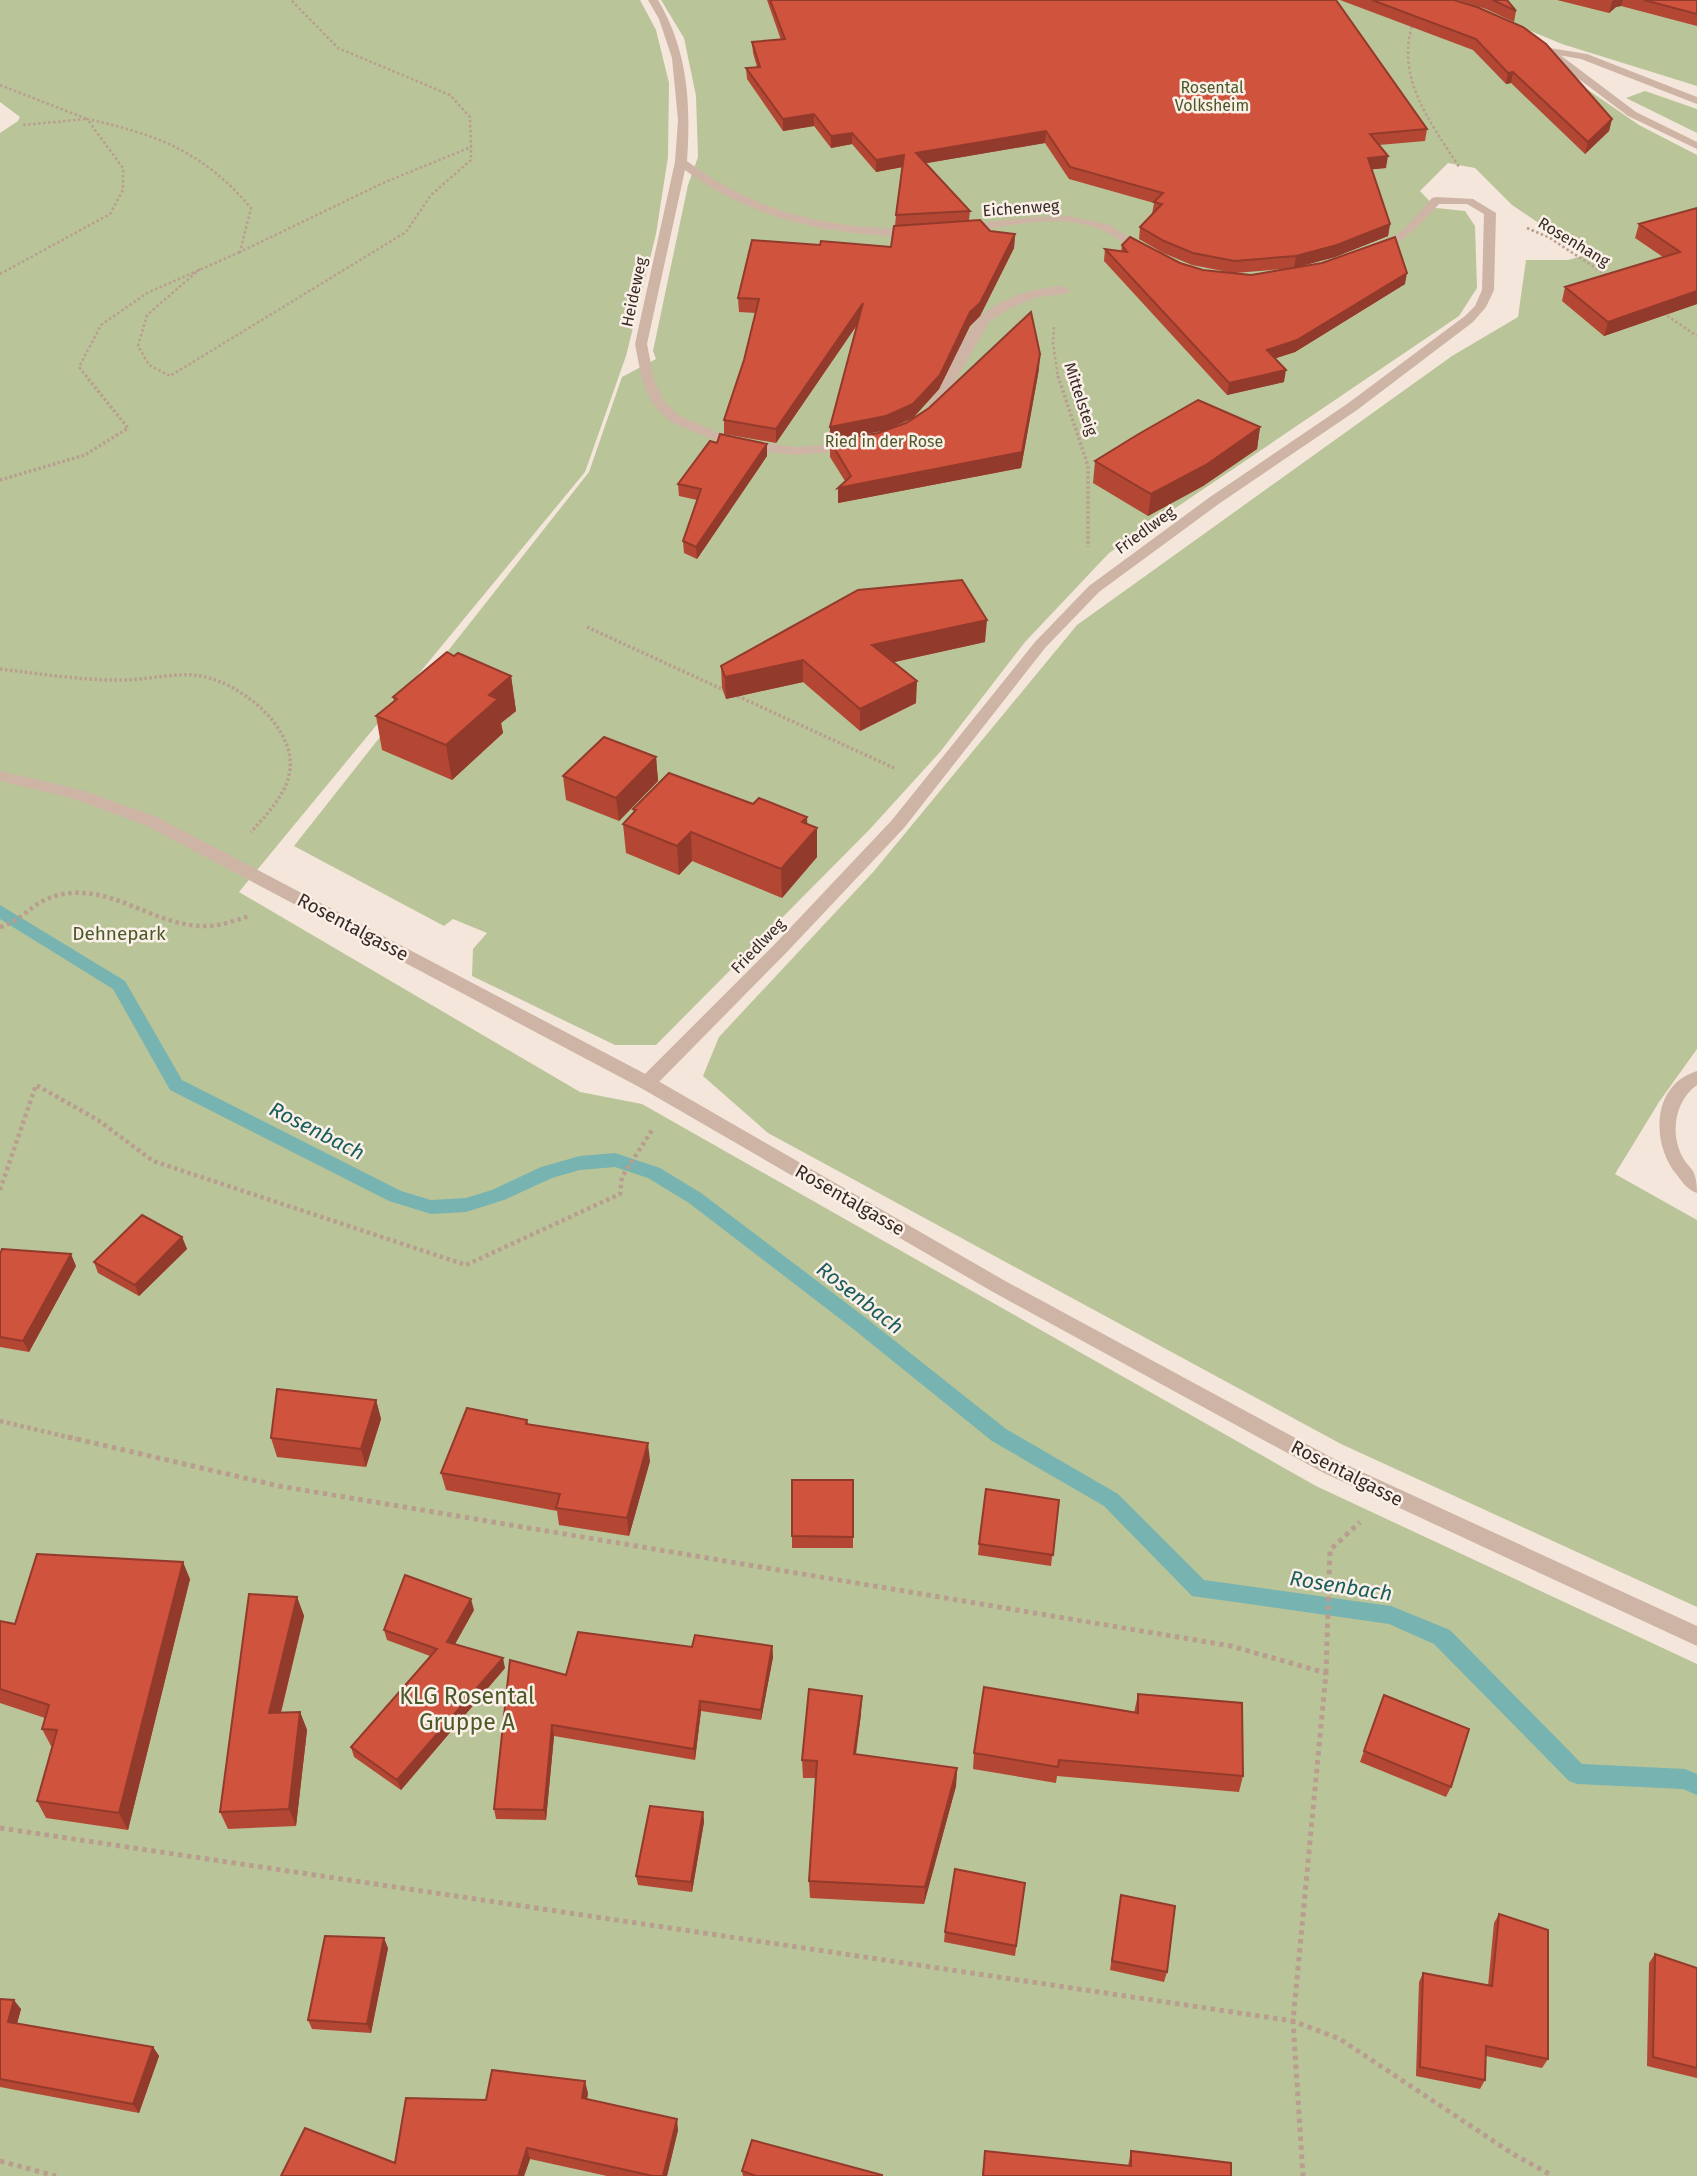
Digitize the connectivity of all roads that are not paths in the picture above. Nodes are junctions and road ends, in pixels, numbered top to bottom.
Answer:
1 (653, 0) edge
2 (1526, 34) edge
3 (1550, 51) junction
4 (1697, 101) edge
5 (1697, 146) edge
6 (681, 162) junction
7 (954, 230) edge
8 (931, 232) edge
9 (1366, 253) edge
10 (1161, 261) edge
11 (1064, 290) road end
12 (915, 425) edge
13 (866, 444) edge
14 (0, 776) edge
15 (1697, 1077) edge
16 (647, 1083) junction
17 (1697, 1186) edge
18 (1697, 1636) edge

1 - 6 street
2 - 3 street
3 - 4 street
3 - 5 street
6 - 8 street
6 - 13 street, Heideweg
7 - 10 street, Eichenweg
9 - 16 street, Friedlweg
11 - 12 street
14 - 16 street, Rosentalgasse
15 - 17 street
16 - 18 street, Rosentalgasse

